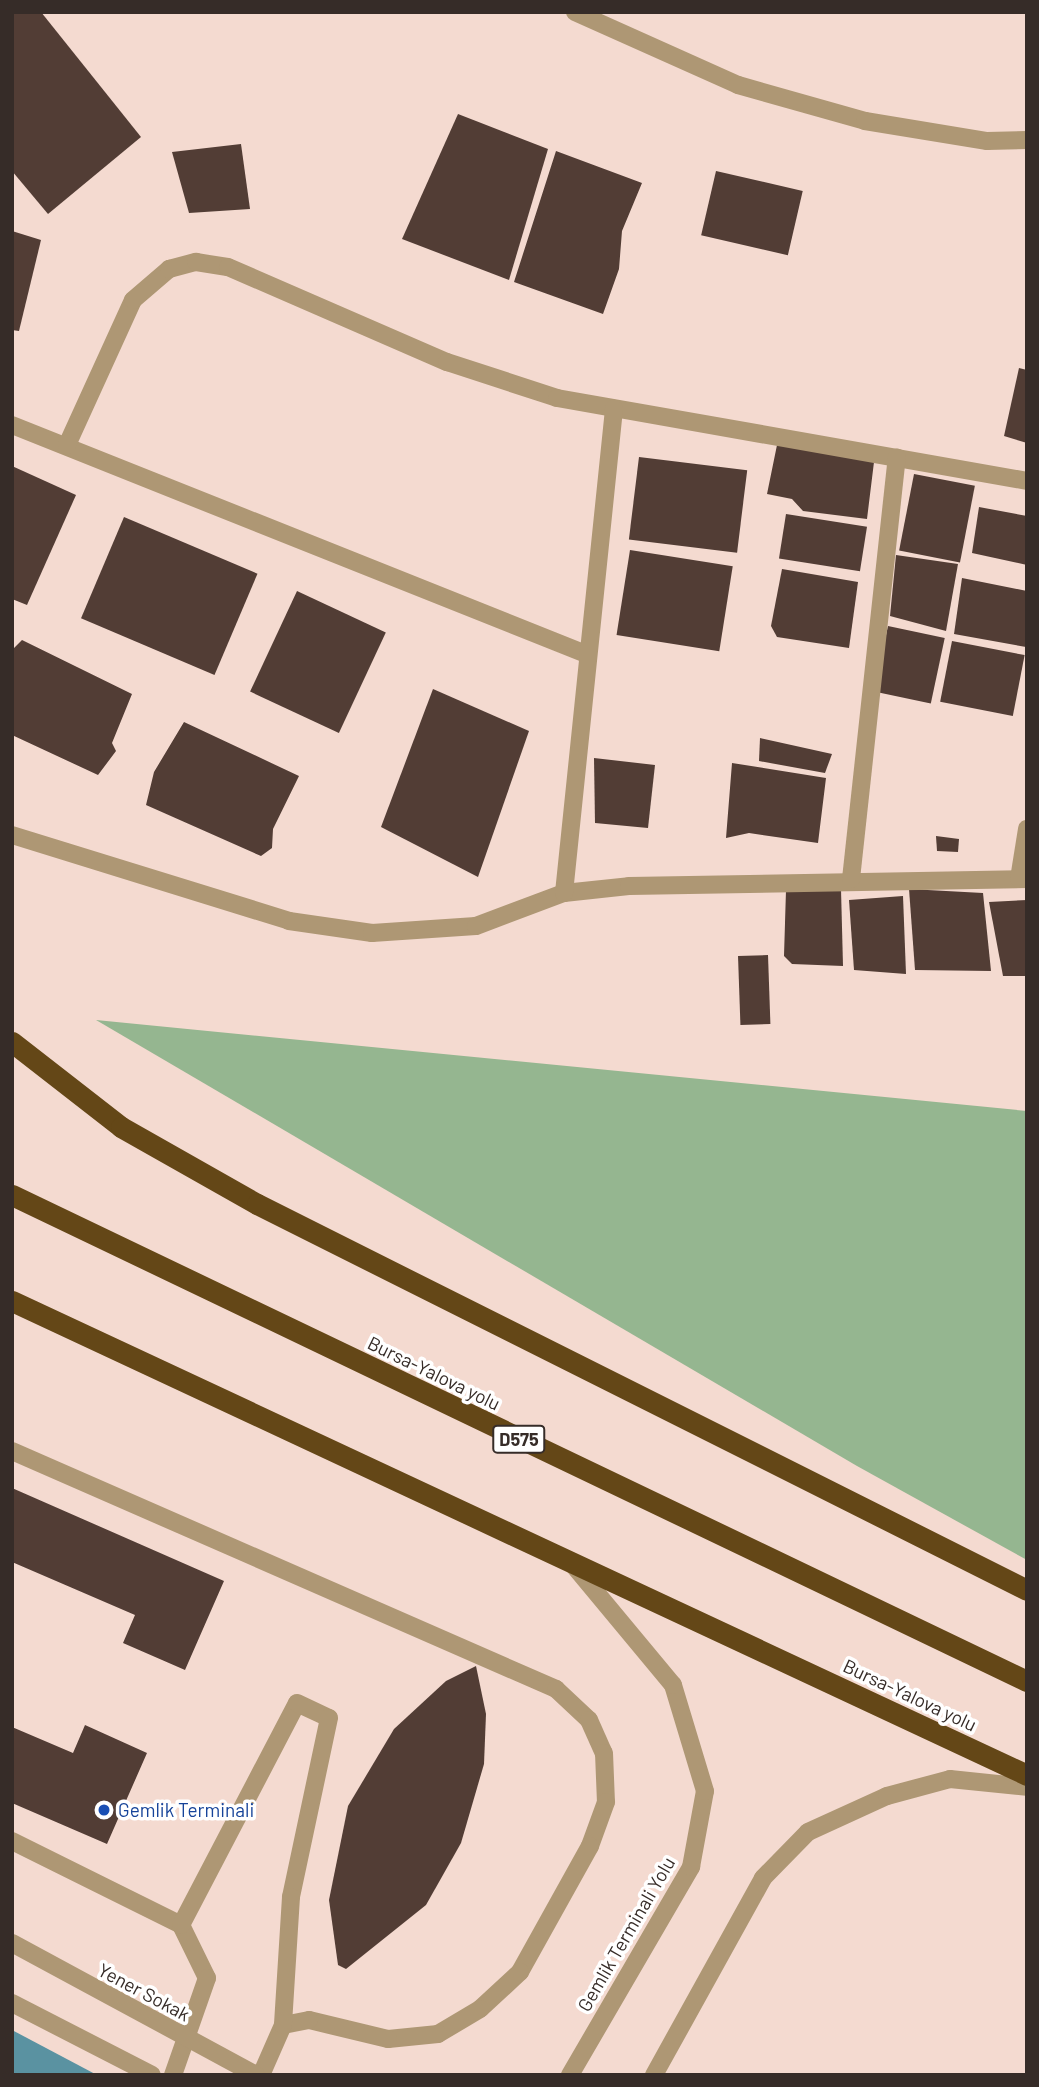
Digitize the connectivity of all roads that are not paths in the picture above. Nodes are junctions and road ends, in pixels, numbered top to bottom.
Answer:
1 (575, 12) edge
2 (1027, 140) edge
3 (614, 409) junction
4 (12, 425) edge
5 (66, 445) junction
6 (897, 458) junction
7 (1027, 481) edge
8 (586, 654) junction
9 (1027, 829) edge
10 (12, 835) edge
11 (851, 879) junction
12 (1023, 879) edge
13 (564, 893) junction
14 (12, 1029) edge
15 (12, 1042) edge
16 (32, 1055) junction
17 (12, 1195) edge
18 (12, 1301) edge
19 (12, 1451) edge
20 (566, 1557) junction
21 (1027, 1590) edge
22 (1027, 1681) edge
23 (1027, 1775) edge
24 (1027, 1787) edge
25 (12, 1842) edge
26 (181, 1925) junction
27 (12, 1943) edge
28 (12, 2003) edge
29 (283, 2025) junction
30 (188, 2039) junction
31 (152, 2075) edge
32 (173, 2075) edge
33 (259, 2075) edge
34 (570, 2075) edge
35 (654, 2075) edge

1 - 2 street
3 - 5 street
3 - 6 street
3 - 8 street
4 - 5 street
5 - 8 street
6 - 7 street
6 - 11 street
8 - 13 street
9 - 12 street
10 - 13 street
11 - 12 street
11 - 13 street
14 - 16 street
15 - 16 highway
16 - 21 highway
17 - 22 highway, Bursa-Yalova yolu / D575
18 - 20 highway, Bursa-Yalova yolu
19 - 29 street
20 - 23 highway, Bursa-Yalova yolu
20 - 34 street, Gemlik Terminali Yolu
24 - 35 street
25 - 26 street
26 - 29 street
26 - 30 street
27 - 30 street, Yener Sokak
28 - 31 street
29 - 33 street
30 - 32 street
30 - 33 street, Yener Sokak

